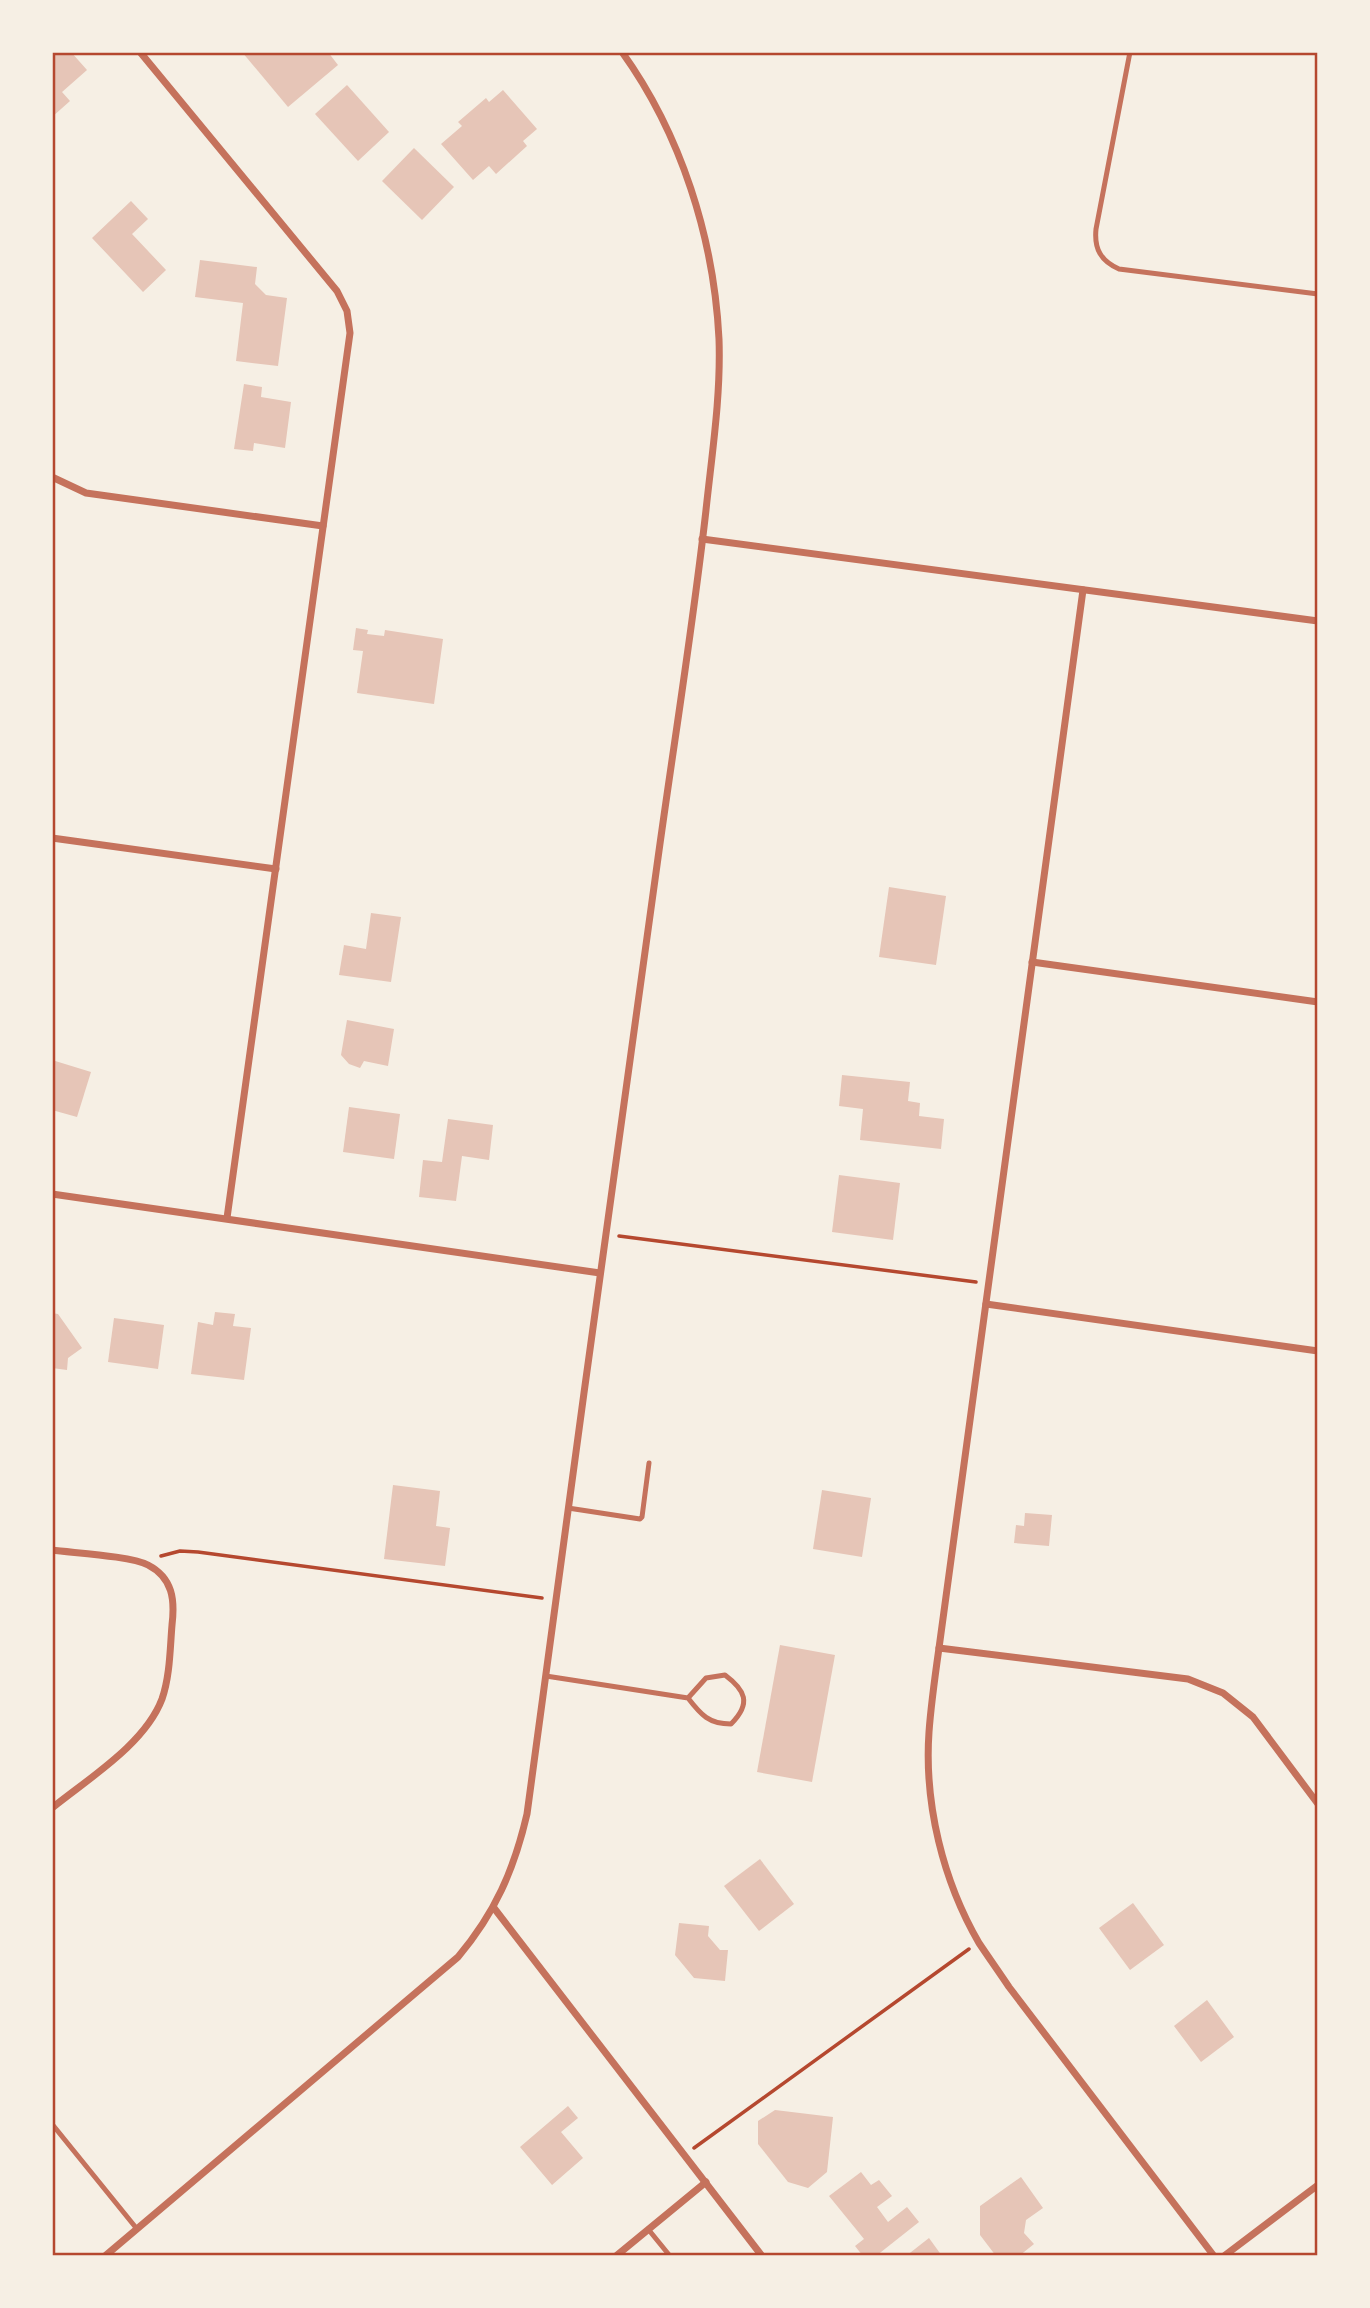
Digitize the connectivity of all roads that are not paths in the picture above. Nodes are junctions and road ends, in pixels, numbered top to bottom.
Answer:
1 (140, 52) edge
2 (622, 52) edge
3 (1130, 52) edge
4 (1318, 295) edge
5 (52, 477) edge
6 (323, 526) junction
7 (702, 539) junction
8 (1083, 590) junction
9 (1318, 621) edge
10 (52, 838) edge
11 (276, 869) junction
12 (1032, 962) junction
13 (1318, 1002) edge
14 (52, 1194) edge
15 (228, 1219) junction
16 (600, 1273) junction
17 (986, 1304) junction
18 (1318, 1351) edge
19 (649, 1462) dead end
20 (568, 1508) junction
21 (52, 1550) edge
22 (939, 1647) junction
23 (546, 1676) junction
24 (688, 1698) junction
25 (1318, 1804) edge
26 (52, 1808) edge
27 (494, 1908) junction
28 (52, 2124) edge
29 (706, 2182) junction
30 (1318, 2185) edge
31 (137, 2229) junction
32 (648, 2229) junction
33 (105, 2256) edge
34 (616, 2256) edge
35 (670, 2256) edge
36 (761, 2256) edge
37 (1214, 2256) edge
38 (1224, 2256) edge

1 - 6 street
2 - 7 street
3 - 4 lane
5 - 6 street
6 - 11 street
7 - 8 street
7 - 16 street
8 - 9 street
8 - 12 street
10 - 11 street
11 - 15 street
12 - 13 street
12 - 17 street
14 - 15 street
15 - 16 street
16 - 20 street
17 - 18 street
17 - 22 street
19 - 20 lane
20 - 23 street
21 - 26 street
22 - 25 street
22 - 37 street
23 - 24 lane
23 - 27 street
24 - 24 lane
27 - 29 street
27 - 31 street
28 - 31 lane
29 - 32 street
29 - 36 street
30 - 38 street
31 - 33 street
32 - 34 street
32 - 35 lane

